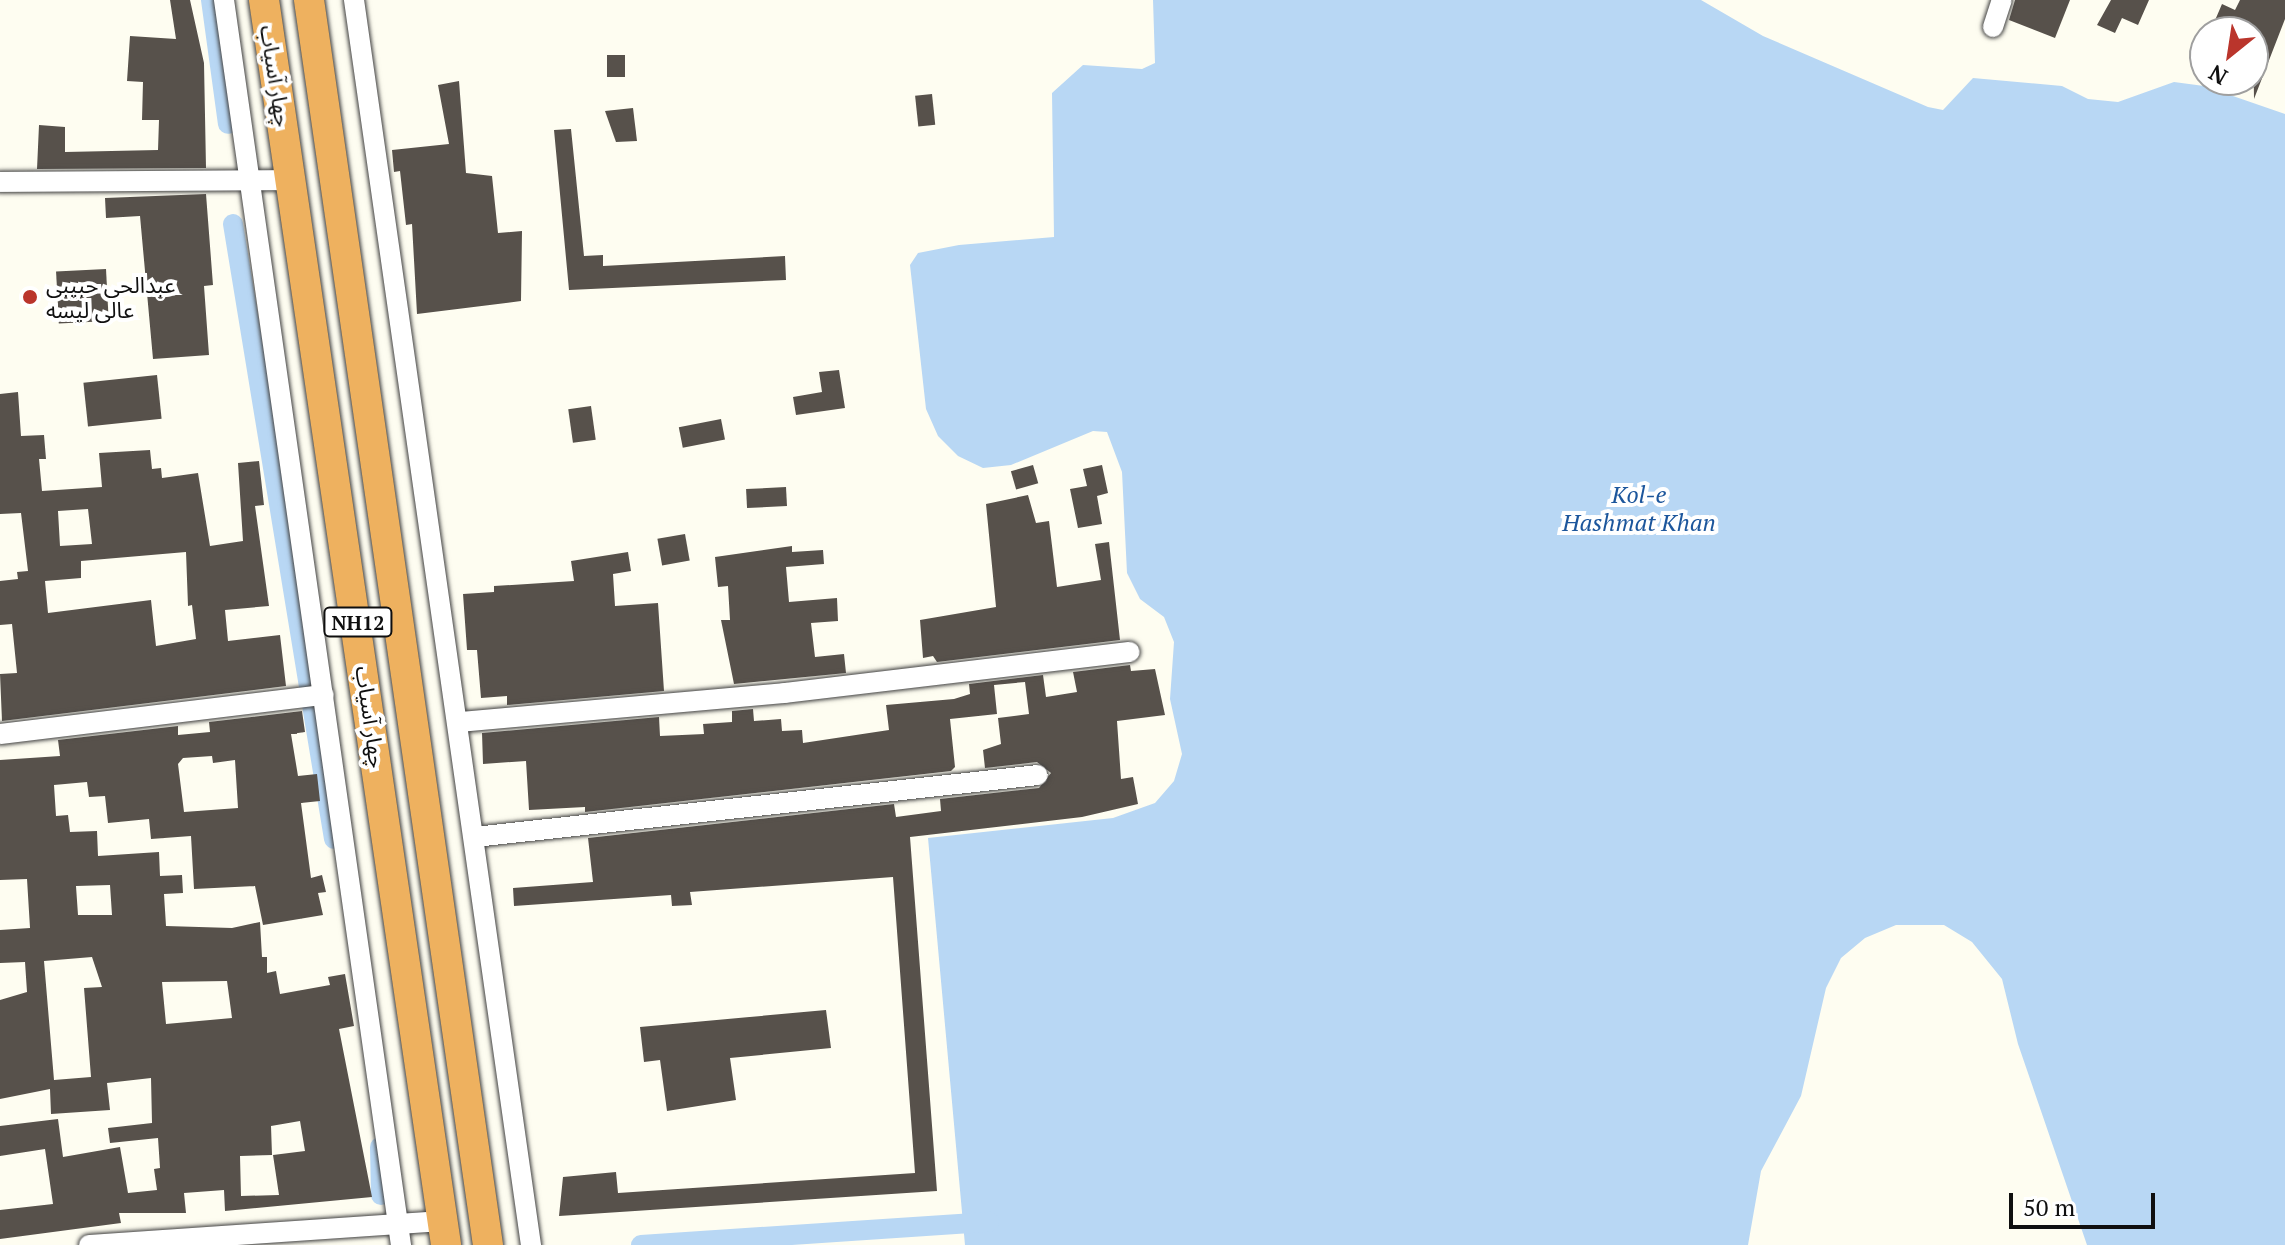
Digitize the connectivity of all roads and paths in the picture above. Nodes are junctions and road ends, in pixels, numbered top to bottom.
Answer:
1 (224, 0) edge
2 (264, 0) edge
3 (309, 0) edge
4 (354, 0) edge
5 (2002, 0) edge
6 (1993, 27) dead end
7 (292, 180) junction
8 (0, 182) edge
9 (251, 184) junction
10 (1130, 652) dead end
11 (314, 697) junction
12 (460, 722) junction
13 (0, 734) edge
14 (1038, 775) dead end
15 (475, 837) junction
16 (398, 1224) junction
17 (445, 1233) edge
18 (89, 1245) edge
19 (401, 1245) edge
20 (488, 1245) edge
21 (531, 1245) edge

1 - 9 street
2 - 7 highway, چهار آسیاب / NH12
3 - 20 highway, چهار آسیاب / NH12
4 - 12 street
5 - 6 street
7 - 9 street
7 - 17 highway, چهار آسیاب / NH12
8 - 9 street
9 - 11 street
10 - 12 street
11 - 13 street
11 - 16 street
12 - 15 street
14 - 15 street
15 - 21 street
16 - 17 street
16 - 18 street
16 - 19 street

